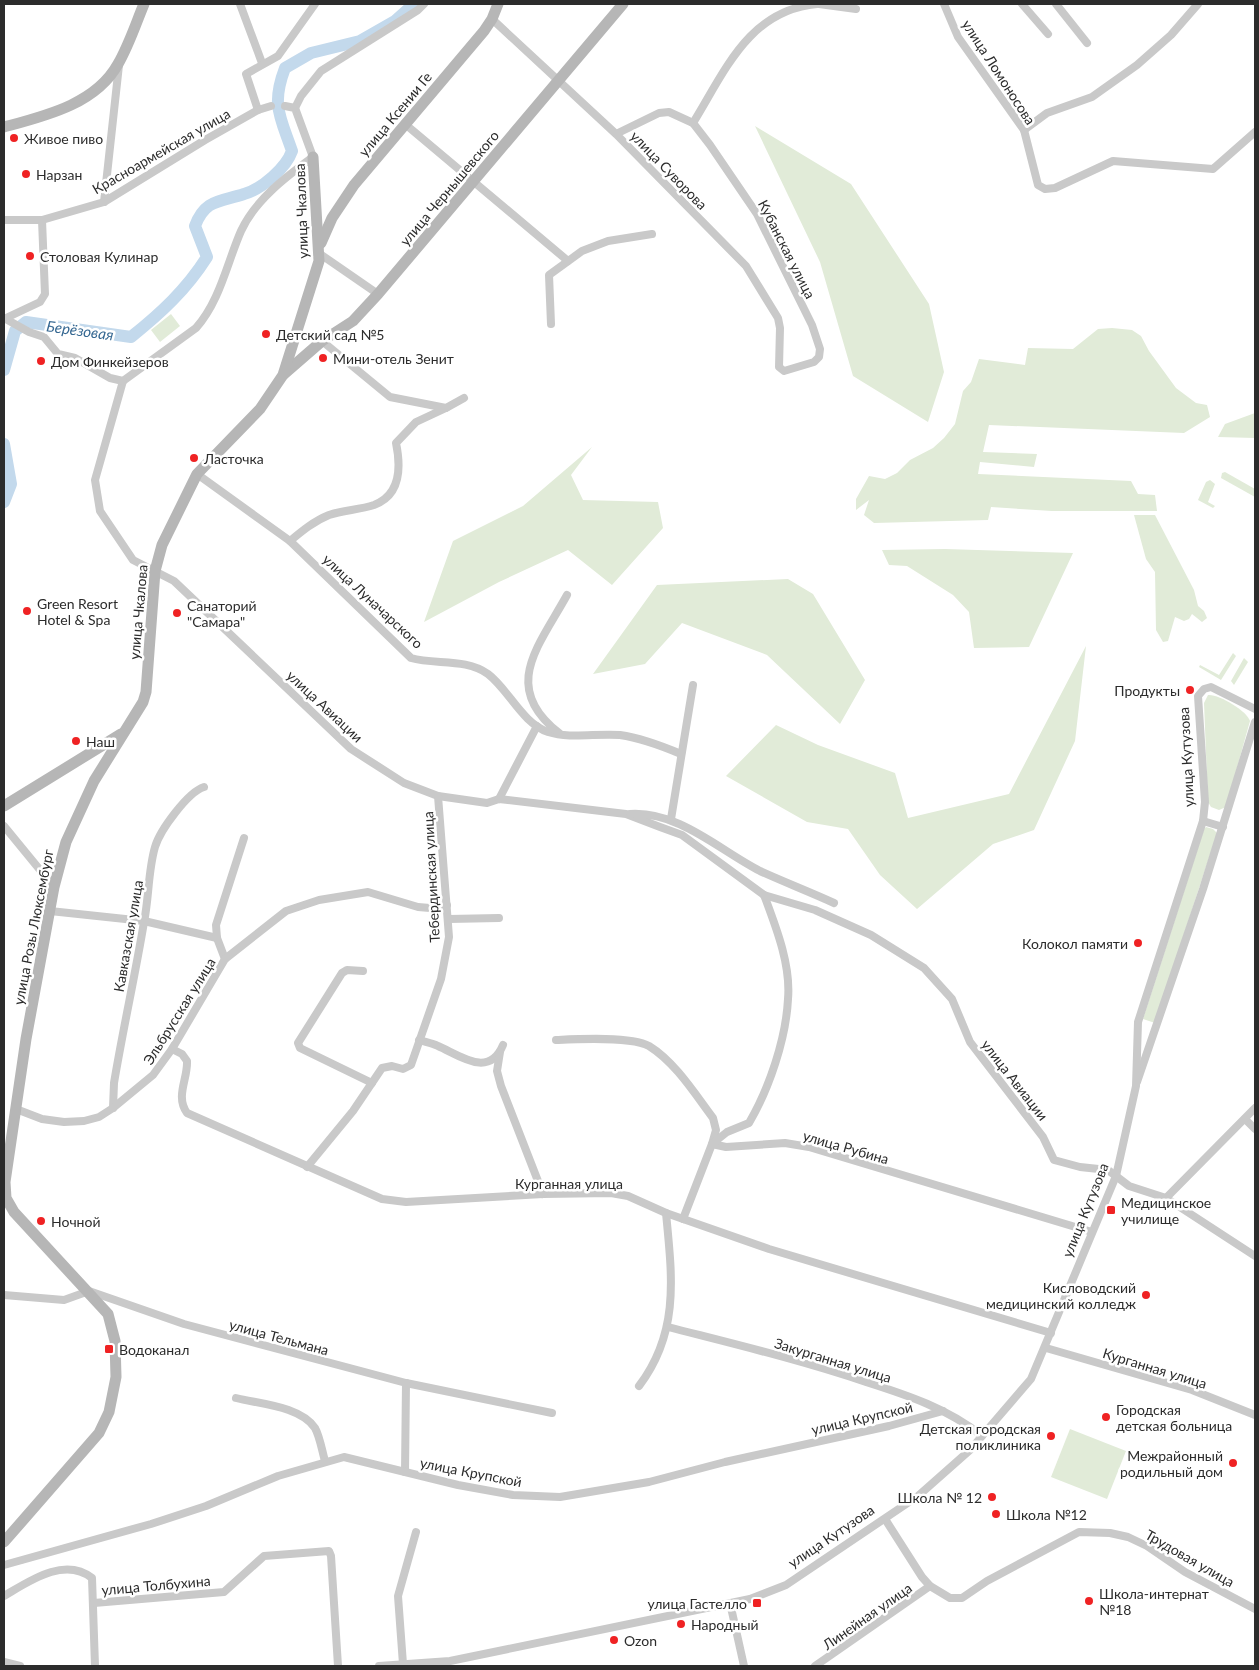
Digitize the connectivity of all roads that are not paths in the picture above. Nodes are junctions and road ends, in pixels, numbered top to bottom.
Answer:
1 (144, 4) edge
2 (240, 4) edge
3 (315, 4) edge
4 (424, 4) edge
5 (498, 4) edge
6 (623, 4) edge
7 (818, 4) edge
8 (944, 4) edge
9 (1022, 4) edge
10 (1056, 4) edge
11 (1196, 5) edge
12 (856, 9) dead end
13 (492, 19) junction
14 (1048, 34) dead end
15 (1087, 43) dead end
16 (262, 63) junction
17 (119, 64) junction
18 (560, 81) junction
19 (271, 106) dead end
20 (285, 106) dead end
21 (295, 108) junction
22 (258, 110) junction
23 (693, 123) junction
24 (406, 124) junction
25 (4, 127) edge
26 (1024, 130) junction
27 (1255, 132) edge
28 (616, 134) junction
29 (314, 157) junction
30 (474, 182) junction
31 (104, 202) junction
32 (4, 220) edge
33 (42, 220) junction
34 (652, 234) dead end
35 (320, 250) junction
36 (568, 261) junction
37 (378, 294) junction
38 (5, 318) edge
39 (551, 324) dead end
40 (322, 341) junction
41 (779, 367) joint
42 (283, 375) junction
43 (123, 381) junction
44 (464, 398) dead end
45 (446, 408) junction
46 (197, 474) junction
47 (290, 540) junction
48 (155, 571) junction
49 (567, 595) dead end
50 (692, 685) dead end
51 (1255, 709) edge
52 (1255, 722) edge
53 (537, 726) junction
54 (125, 731) junction
55 (561, 734) junction
56 (681, 754) junction
57 (204, 787) dead end
58 (438, 796) junction
59 (499, 799) junction
60 (4, 806) edge
61 (626, 814) junction
62 (671, 819) junction
63 (1203, 821) junction
64 (4, 826) edge
65 (1223, 827) junction
66 (244, 838) dead end
67 (54, 887) junction
68 (764, 895) junction
69 (834, 903) dead end
70 (447, 905) junction
71 (50, 911) junction
72 (499, 918) dead end
73 (449, 919) junction
74 (144, 922) junction
75 (217, 938) junction
76 (225, 959) junction
77 (362, 971) dead end
78 (419, 1040) junction
79 (556, 1040) dead end
80 (172, 1049) junction
81 (372, 1083) junction
82 (1136, 1086) junction
83 (16, 1108) junction
84 (113, 1108) junction
85 (1255, 1108) edge
86 (1245, 1119) junction
87 (1255, 1129) edge
88 (9, 1131) edge
89 (4, 1144) edge
90 (712, 1144) junction
91 (307, 1168) junction
92 (1116, 1176) junction
93 (543, 1194) junction
94 (1166, 1198) junction
95 (666, 1213) junction
96 (682, 1219) junction
97 (1092, 1232) junction
98 (1255, 1256) edge
99 (89, 1291) junction
100 (4, 1295) edge
101 (668, 1327) junction
102 (1051, 1333) junction
103 (1046, 1348) junction
104 (406, 1383) junction
105 (639, 1386) dead end
106 (236, 1398) dead end
107 (943, 1411) junction
108 (552, 1413) dead end
109 (1255, 1415) edge
110 (982, 1436) junction
111 (325, 1461) junction
112 (405, 1472) junction
113 (885, 1518) junction
114 (416, 1532) dead end
115 (4, 1542) edge
116 (4, 1565) edge
117 (930, 1586) junction
118 (4, 1596) edge
119 (730, 1602) junction
120 (94, 1603) junction
121 (1255, 1609) edge
122 (4, 1662) edge
123 (403, 1664) junction
124 (450, 1664) edge
125 (20, 1666) edge
126 (95, 1666) edge
127 (338, 1666) edge
128 (379, 1666) edge
129 (744, 1666) edge
130 (818, 1666) edge

1 - 17 street
2 - 16 street
3 - 16 street
4 - 21 street
5 - 13 street, улица Ксении Ге
6 - 18 street, улица Чернышевского
7 - 12 street
7 - 23 street
8 - 26 street, улица Ломоносова
9 - 14 street
10 - 15 street
11 - 26 street
13 - 18 street, улица Суворова
13 - 24 street, улица Ксении Ге
16 - 22 street
17 - 25 street
17 - 31 street
18 - 28 street, улица Суворова
18 - 30 street, улица Чернышевского
19 - 22 street, Красноармейская улица
20 - 21 street
21 - 29 street, улица Чкалова
22 - 31 street, Красноармейская улица
23 - 28 street
23 - 41 street, Кубанская улица
24 - 30 street
24 - 35 street, улица Ксении Ге
26 - 27 street, улица Ломоносова
28 - 41 street, улица Суворова
29 - 35 street, улица Чкалова
29 - 43 street
30 - 36 street
30 - 37 street, улица Чернышевского
31 - 33 street, Красноармейская улица
32 - 33 street, Красноармейская улица
33 - 38 street
34 - 36 street
35 - 37 street
35 - 42 street, улица Чкалова
36 - 39 street
37 - 40 street, улица Чернышевского
38 - 43 street
40 - 42 street, улица Чернышевского
40 - 45 street
42 - 46 street, улица Чкалова
43 - 48 street, улица Авиации
44 - 45 street
45 - 47 street
46 - 47 street, улица Луначарского
46 - 48 street, улица Чкалова
47 - 53 street, улица Луначарского
48 - 54 street, улица Чкалова
48 - 58 street, улица Авиации
49 - 55 street
50 - 56 street
51 - 63 street, улица Кутузова
52 - 65 street, улица Кутузова
53 - 55 street, улица Луначарского
53 - 59 street
54 - 60 street, улица Чкалова
54 - 67 street, улица Розы Люксембург
55 - 56 street, улица Луначарского
56 - 62 street
57 - 74 street, Кавказская улица
58 - 59 street, улица Авиации
58 - 70 street, Тебердинская улица
59 - 61 street, улица Авиации
61 - 62 street, улица Авиации
61 - 68 street, улица Авиации
62 - 69 street, улица Авиации
63 - 65 street, улица Кутузова
63 - 82 street, улица Кутузова
64 - 67 street
65 - 82 street, улица Кутузова
66 - 75 street
67 - 71 street, улица Розы Люксембург
68 - 90 street
68 - 92 street, улица Авиации
70 - 73 street, Тебердинская улица
70 - 76 street, Эльбрусская улица
71 - 74 street
71 - 83 street, улица Розы Люксембург
72 - 73 street
73 - 78 street, Тебердинская улица
74 - 75 street
74 - 84 street, Кавказская улица
75 - 76 street
76 - 80 street, Эльбрусская улица
77 - 81 street
78 - 81 street, Тебердинская улица
78 - 93 street
79 - 90 street
80 - 84 street, Эльбрусская улица
80 - 91 street, Курганная улица
81 - 91 street, Тебердинская улица
82 - 92 street, улица Кутузова
83 - 84 street, Эльбрусская улица
83 - 88 street, улица Розы Люксембург
85 - 86 street
86 - 87 street
86 - 94 street
88 - 89 street
88 - 99 street, улица Розы Люксембург
90 - 96 street
90 - 97 street, улица Рубина
91 - 93 street, Курганная улица
92 - 94 street
92 - 97 street, улица Кутузова
93 - 95 street, Курганная улица
94 - 98 street
95 - 96 street, Курганная улица
95 - 101 street
96 - 102 street, Курганная улица
97 - 102 street, улица Кутузова
99 - 100 street
99 - 104 street, улица Тельмана
99 - 115 street, улица Розы Люксембург
101 - 105 street
101 - 107 street, Закурганная улица
102 - 103 street, улица Кутузова
103 - 109 street, Курганная улица
103 - 110 street, улица Кутузова
104 - 108 street, улица Тельмана
104 - 112 street
106 - 111 street
107 - 110 street, Закурганная улица
107 - 112 street, улица Крупской
110 - 113 street, улица Кутузова
111 - 112 street, улица Крупской
111 - 116 street, улица Крупской
113 - 117 street
113 - 119 street, улица Кутузова
114 - 123 street
117 - 121 street, Трудовая улица
117 - 130 street, Линейная улица
118 - 120 street
119 - 124 street, улица Кутузова
119 - 129 street
120 - 126 street
120 - 127 street, улица Толбухина
122 - 125 street
123 - 124 street, улица Кутузова
123 - 128 street, улица Кутузова

